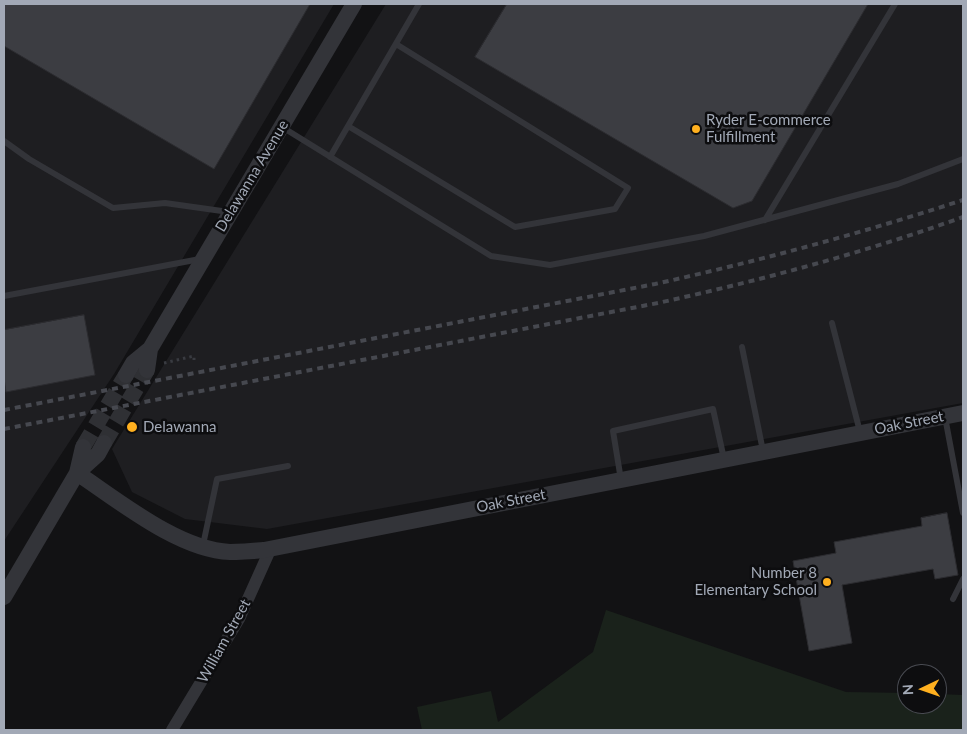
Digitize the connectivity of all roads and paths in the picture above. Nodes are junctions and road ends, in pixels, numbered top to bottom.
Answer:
1 (354, 4) edge
2 (419, 4) edge
3 (895, 4) edge
4 (396, 44) junction
5 (348, 126) junction
6 (281, 127) junction
7 (4, 141) edge
8 (330, 157) junction
9 (963, 159) edge
10 (231, 212) junction
11 (765, 220) junction
12 (204, 258) junction
13 (4, 296) edge
14 (832, 323) dead end
15 (742, 347) dead end
16 (150, 349) junction
17 (194, 360) dead end
18 (154, 367) joint
19 (126, 375) tunnel mouth
20 (963, 412) edge
21 (945, 416) junction
22 (860, 433) junction
23 (104, 443) tunnel mouth
24 (83, 447) tunnel mouth
25 (763, 452) junction
26 (725, 460) junction
27 (288, 466) dead end
28 (77, 473) junction
29 (621, 480) junction
30 (963, 513) edge
31 (203, 546) junction
32 (270, 550) junction
33 (963, 579) edge
34 (4, 597) edge
35 (953, 599) dead end
36 (172, 730) edge

1 - 6 street, Delawanna Avenue
2 - 4 lane
3 - 11 lane
4 - 5 lane
4 - 5 lane
5 - 8 lane
6 - 8 lane
6 - 10 street, Delawanna Avenue
7 - 10 lane
8 - 11 lane
9 - 11 lane
10 - 12 street, Delawanna Avenue
12 - 13 lane
12 - 16 street, Delawanna Avenue
14 - 22 lane
15 - 25 lane
16 - 18 street, Delawanna Avenue
16 - 19 street, Delawanna Avenue
17 - 18 path
20 - 21 street, Oak Street
21 - 22 street, Oak Street
21 - 30 lane
22 - 25 street, Oak Street
23 - 28 street
24 - 28 street
25 - 26 street, Oak Street
26 - 29 street, Oak Street
26 - 29 lane
27 - 31 lane
28 - 31 street, Oak Street
28 - 34 street
29 - 32 street, Oak Street
31 - 32 street, Oak Street
32 - 36 street, William Street
33 - 35 lane

